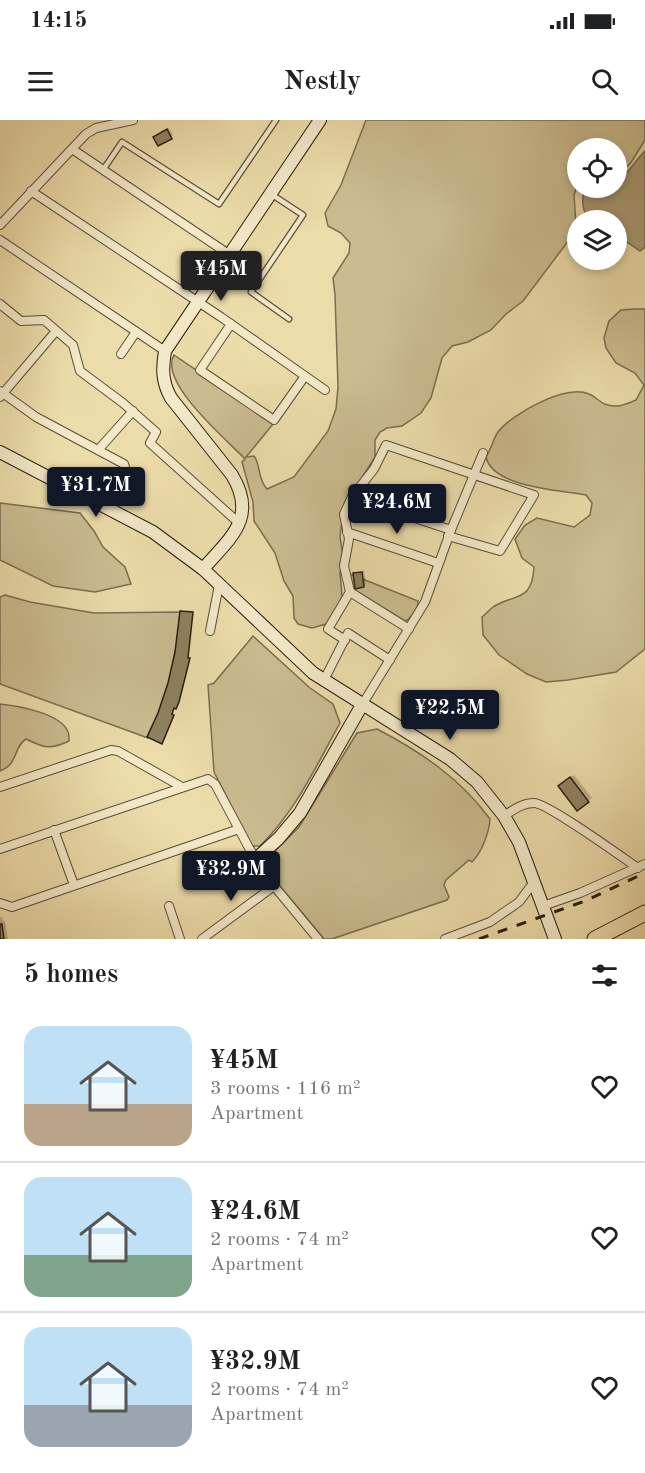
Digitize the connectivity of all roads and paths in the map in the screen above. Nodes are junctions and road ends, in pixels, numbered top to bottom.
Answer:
1 (133, 120) edge
2 (276, 120) edge
3 (320, 120) edge
4 (72, 149) junction
5 (103, 170) junction
6 (31, 191) junction
7 (271, 194) junction
8 (0, 225) edge
9 (0, 240) edge
10 (230, 255) junction
11 (197, 303) junction
12 (0, 304) edge
13 (289, 319) dead end
14 (231, 324) junction
15 (56, 331) junction
16 (136, 332) junction
17 (165, 351) junction
18 (121, 354) dead end
19 (305, 376) junction
20 (325, 390) dead end
21 (1, 394) edge
22 (133, 411) junction
23 (98, 450) junction
24 (0, 452) edge
25 (483, 453) dead end
26 (473, 474) junction
27 (352, 497) junction
28 (108, 507) junction
29 (240, 524) junction
30 (347, 532) junction
31 (450, 533) junction
32 (438, 563) junction
33 (203, 569) junction
34 (219, 585) junction
35 (350, 592) junction
36 (409, 629) junction
37 (210, 631) dead end
38 (345, 640) junction
39 (390, 660) junction
40 (324, 680) junction
41 (362, 705) junction
42 (0, 787) edge
43 (182, 787) junction
44 (504, 816) junction
45 (239, 829) junction
46 (54, 830) junction
47 (0, 848) edge
48 (256, 859) junction
49 (641, 866) edge
50 (534, 882) junction
51 (74, 885) junction
52 (274, 886) junction
53 (0, 903) edge
54 (169, 906) dead end
55 (543, 906) junction
56 (645, 913) edge
57 (180, 939) edge
58 (202, 939) edge
59 (318, 939) edge
60 (445, 939) edge
61 (555, 939) edge
62 (595, 939) edge

1 - 4 street
2 - 5 lane
3 - 7 street
4 - 5 street
4 - 6 street
5 - 10 street
6 - 8 street
6 - 11 street
7 - 10 street
7 - 13 lane
9 - 16 street
10 - 11 street
11 - 14 street
11 - 17 street
12 - 15 street
14 - 19 street
14 - 19 street
15 - 21 street
15 - 22 street
16 - 17 street
16 - 18 street
17 - 29 street
19 - 20 street
21 - 23 street
22 - 23 street
22 - 29 street
23 - 28 street
24 - 28 street
25 - 26 street
26 - 27 street
26 - 31 street
26 - 31 street
27 - 30 street
27 - 31 street
28 - 33 street
29 - 33 street
30 - 32 street
30 - 35 street
31 - 32 street
32 - 36 street
33 - 34 street
34 - 37 street
34 - 40 street
35 - 36 street
35 - 38 street
36 - 39 street
38 - 39 street
38 - 40 street
39 - 41 street
40 - 41 street
41 - 44 street
41 - 48 street
42 - 43 street
43 - 45 street
43 - 46 street
44 - 49 street
44 - 50 street
45 - 48 street
45 - 51 street
46 - 47 street
46 - 51 street
48 - 52 street
49 - 55 street
50 - 55 street
50 - 60 street
51 - 53 street
52 - 58 street
52 - 59 street
54 - 57 street
55 - 61 street
56 - 62 highway

